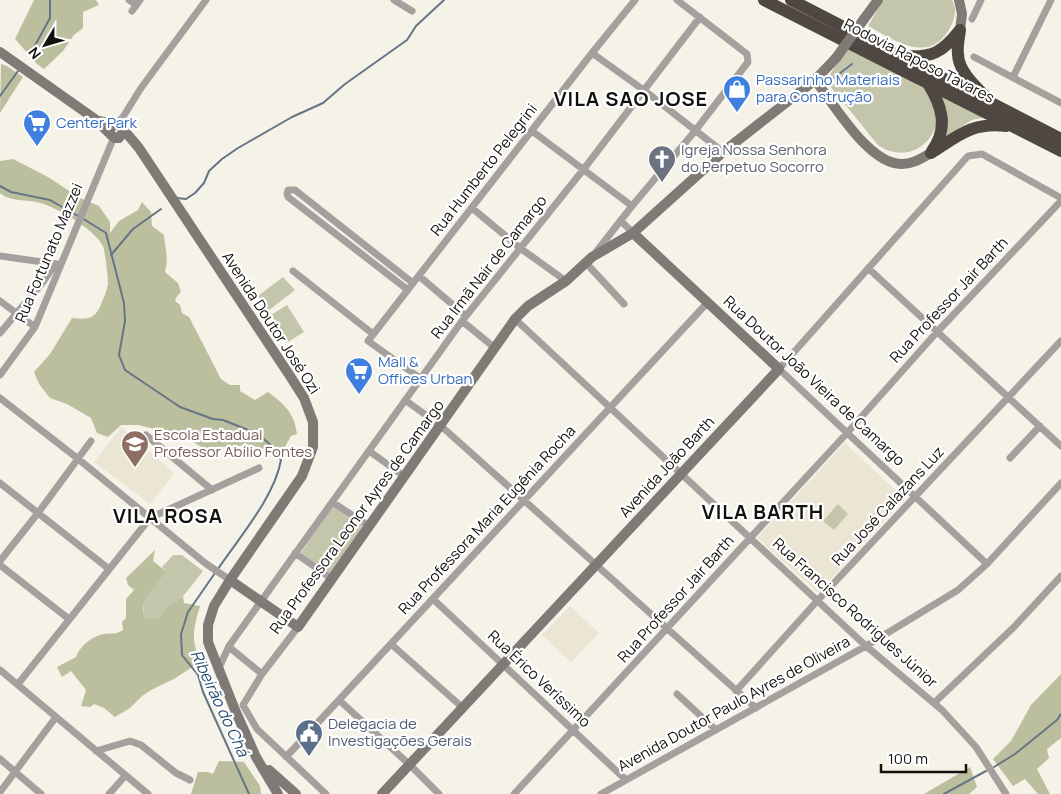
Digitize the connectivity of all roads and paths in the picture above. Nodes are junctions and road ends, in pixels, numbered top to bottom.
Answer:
1 (129, 0) edge
2 (206, 0) edge
3 (394, 0) edge
4 (635, 0) edge
5 (677, 0) edge
6 (764, 0) edge
7 (791, 0) edge
8 (878, 0) edge
9 (959, 0) edge
10 (981, 0) edge
11 (1051, 0) edge
12 (136, 5) edge
13 (412, 12) dead end
14 (700, 17) junction
15 (972, 19) dead end
16 (960, 30) junction
17 (0, 52) edge
18 (592, 53) junction
19 (893, 53) junction
20 (974, 57) dead end
21 (826, 70) junction
22 (1013, 77) junction
23 (815, 80) junction
24 (928, 82) junction
25 (805, 88) junction
26 (823, 90) junction
27 (645, 91) junction
28 (1061, 103) edge
29 (994, 105) junction
30 (1015, 127) junction
31 (117, 131) junction
32 (532, 131) junction
33 (695, 131) junction
34 (1061, 139) edge
35 (1061, 151) edge
36 (723, 152) junction
37 (931, 153) junction
38 (583, 170) junction
39 (1061, 200) edge
40 (632, 206) junction
41 (472, 208) junction
42 (331, 219) junction
43 (620, 221) junction
44 (326, 226) junction
45 (633, 233) junction
46 (520, 248) junction
47 (371, 250) junction
48 (0, 256) edge
49 (365, 257) junction
50 (589, 260) junction
51 (58, 264) junction
52 (868, 268) junction
53 (294, 271) dead end
54 (419, 276) junction
55 (566, 280) junction
56 (413, 283) junction
57 (408, 290) junction
58 (0, 301) edge
59 (708, 302) junction
60 (624, 304) dead end
61 (15, 314) junction
62 (464, 318) junction
63 (515, 319) junction
64 (35, 327) junction
65 (936, 332) junction
66 (0, 333) edge
67 (373, 334) junction
68 (1061, 341) edge
69 (496, 348) junction
70 (779, 369) junction
71 (0, 375) edge
72 (420, 378) junction
73 (0, 398) edge
74 (1009, 398) junction
75 (405, 400) junction
76 (610, 407) junction
77 (440, 426) junction
78 (1040, 426) junction
79 (847, 433) junction
80 (146, 435) dead end
81 (91, 441) dead end
82 (1061, 446) edge
83 (369, 451) junction
84 (77, 458) junction
85 (1010, 458) dead end
86 (259, 468) dead end
87 (681, 473) junction
88 (404, 476) junction
89 (0, 483) edge
90 (1061, 484) edge
91 (212, 490) junction
92 (916, 497) junction
93 (524, 501) junction
94 (332, 502) junction
95 (38, 513) junction
96 (150, 518) junction
97 (369, 526) junction
98 (750, 537) junction
99 (295, 553) junction
100 (0, 563) edge
101 (987, 564) junction
102 (597, 566) junction
103 (109, 569) junction
104 (1061, 576) edge
105 (225, 577) junction
106 (332, 579) junction
107 (433, 599) junction
108 (818, 600) junction
109 (260, 601) junction
110 (69, 620) junction
111 (298, 627) junction
112 (667, 629) junction
113 (391, 644) junction
114 (866, 646) junction
115 (229, 647) junction
116 (239, 655) junction
117 (504, 665) junction
118 (220, 666) junction
119 (0, 670) edge
120 (262, 674) junction
121 (18, 684) junction
122 (736, 691) junction
123 (677, 694) dead end
124 (339, 700) junction
125 (934, 703) junction
126 (463, 708) junction
127 (756, 708) junction
128 (56, 717) junction
129 (573, 730) junction
130 (716, 730) junction
131 (96, 751) junction
132 (256, 757) junction
133 (286, 757) junction
134 (0, 759) edge
135 (410, 765) junction
136 (15, 772) junction
137 (125, 776) junction
138 (625, 779) junction
139 (190, 780) dead end
140 (0, 790) edge
141 (41, 794) edge
142 (109, 794) edge
143 (148, 794) edge
144 (278, 794) edge
145 (296, 794) edge
146 (326, 794) edge
147 (382, 794) edge
148 (439, 794) edge
149 (514, 794) edge
150 (601, 794) edge
151 (1006, 794) edge

1 - 12 street
2 - 31 street
3 - 13 street
4 - 18 street, Rua Humberto Pelegrini
5 - 14 street
6 - 24 highway, Rodovia Raposo Tavares
7 - 19 highway, Rodovia Raposo Tavares
8 - 21 main road, Rua Professora Leonor Ayres de Camargo, bridge
9 - 16 main road
10 - 15 street
11 - 22 street
14 - 27 street, Rua Irmã Nair de Camargo
14 - 33 street
16 - 19 highway
16 - 29 highway
17 - 31 main road
18 - 27 street
18 - 32 street, Rua Humberto Pelegrini
19 - 29 highway, Rodovia Raposo Tavares
20 - 22 street
21 - 23 main road, Rua Professora Leonor Ayres de Camargo
21 - 26 main road
22 - 28 street
23 - 25 main road, Rua Professora Leonor Ayres de Camargo
23 - 26 main road
24 - 30 highway, Rodovia Raposo Tavares
24 - 37 highway
25 - 26 main road
25 - 36 main road, Rua Professora Leonor Ayres de Camargo
26 - 37 main road
27 - 33 street
27 - 38 street, Rua Irmã Nair de Camargo
29 - 34 highway, Rodovia Raposo Tavares
30 - 35 highway, Rodovia Raposo Tavares
30 - 37 highway
31 - 51 street, Rua Fortunato Mazzei
31 - 105 main road, Avenida Doutor José Ozi
32 - 38 street
32 - 41 street, Rua Humberto Pelegrini
33 - 36 street
33 - 40 street
36 - 45 main road, Rua Professora Leonor Ayres de Camargo
38 - 40 street
38 - 46 street, Rua Irmã Nair de Camargo
39 - 52 street, Avenida João Barth
39 - 65 street, Rua Professor Jair Barth
40 - 43 street
41 - 46 street
41 - 54 street, Rua Humberto Pelegrini
42 - 44 street
42 - 44 street
42 - 47 street
43 - 45 street, Rua Doutor João Vieira de Camargo
43 - 50 street
44 - 49 street
45 - 50 main road, Rua Professora Leonor Ayres de Camargo
45 - 59 main road, Rua Doutor João Vieira de Camargo
46 - 55 street
46 - 62 street, Rua Irmã Nair de Camargo
47 - 49 street
47 - 56 street
48 - 51 street
49 - 57 street
50 - 55 main road, Rua Professora Leonor Ayres de Camargo
50 - 60 street
51 - 61 street
51 - 64 street, Rua Fortunato Mazzei
52 - 65 street
52 - 70 street, Avenida João Barth
53 - 67 street
54 - 56 street, Rua Humberto Pelegrini
54 - 62 street
55 - 63 main road, Rua Professora Leonor Ayres de Camargo
56 - 57 street, Rua Humberto Pelegrini
57 - 67 street, Rua Humberto Pelegrini
58 - 61 street
59 - 70 main road, Rua Doutor João Vieira de Camargo
59 - 76 street, Rua Professora Maria Eugênia Rocha
61 - 64 street
61 - 66 street
62 - 69 street
62 - 72 street, Rua Irmã Nair de Camargo
63 - 69 main road, Rua Professora Leonor Ayres de Camargo
63 - 76 street, Rua Francisco Rodrigues Júnior
64 - 71 street, Rua Fortunato Mazzei
65 - 74 street
65 - 79 street, Rua Professor Jair Barth
67 - 72 street
68 - 74 street, Rua José Calazans Luz
69 - 77 main road, Rua Professora Leonor Ayres de Camargo
70 - 79 street, Rua Doutor João Vieira de Camargo
70 - 87 main road, Avenida João Barth
72 - 75 street, Rua Irmã Nair de Camargo
73 - 84 street
74 - 78 street
74 - 92 street, Rua José Calazans Luz
75 - 77 street
75 - 83 street, Rua Irmã Nair de Camargo
76 - 87 street, Rua Francisco Rodrigues Júnior
76 - 93 street, Rua Professora Maria Eugênia Rocha
77 - 88 main road, Rua Professora Leonor Ayres de Camargo
77 - 93 street
78 - 82 street
78 - 85 street
79 - 92 street, Rua Doutor João Vieira de Camargo
79 - 98 street, Rua Professor Jair Barth
80 - 91 street
81 - 84 street
83 - 88 street
83 - 94 street, Rua Irmã Nair de Camargo
84 - 95 street
84 - 96 street
86 - 91 street
87 - 98 street, Rua Francisco Rodrigues Júnior
87 - 102 main road, Avenida João Barth
88 - 97 main road, Rua Professora Leonor Ayres de Camargo
89 - 95 street
90 - 101 street, Avenida Doutor Paulo Ayres de Oliveira
91 - 96 street
92 - 101 street, Rua Doutor João Vieira de Camargo
92 - 108 street, Rua José Calazans Luz
93 - 102 street
93 - 107 street, Rua Professora Maria Eugênia Rocha
94 - 97 street
94 - 99 street, Rua Irmã Nair de Camargo
95 - 100 street
95 - 103 street
96 - 103 street
96 - 105 street
97 - 106 main road, Rua Professora Leonor Ayres de Camargo
98 - 108 street, Rua Francisco Rodrigues Júnior
98 - 112 street, Rua Professor Jair Barth
99 - 106 street
99 - 109 street, Rua Irmã Nair de Camargo
100 - 110 street
101 - 114 street, Avenida Doutor Paulo Ayres de Oliveira
102 - 112 street
102 - 117 main road, Avenida João Barth
103 - 110 street
104 - 125 street
105 - 109 main road
105 - 118 main road, Avenida Doutor José Ozi
106 - 111 main road, Rua Professora Leonor Ayres de Camargo
107 - 113 street, Rua Professora Maria Eugênia Rocha
107 - 117 street, Rua Érico Veríssimo
108 - 114 street, Rua Francisco Rodrigues Júnior
108 - 122 street, Rua José Calazans Luz
109 - 111 main road
109 - 115 street, Rua Irmã Nair de Camargo
110 - 121 street
111 - 120 street, Rua Professora Leonor Ayres de Camargo
112 - 122 street
112 - 129 street, Rua Professor Jair Barth
113 - 124 street, Rua Professora Maria Eugênia Rocha
113 - 126 street
114 - 125 street, Rua Francisco Rodrigues Júnior
114 - 127 street, Avenida Doutor Paulo Ayres de Oliveira
115 - 116 street
115 - 118 street, Rua Irmã Nair de Camargo
116 - 118 street
116 - 120 street
117 - 126 main road, Avenida João Barth
117 - 129 street, Rua Érico Veríssimo
118 - 132 main road, Avenida Doutor José Ozi
119 - 121 street
120 - 133 street, Rua Professora Leonor Ayres de Camargo
121 - 128 street
122 - 127 street
123 - 130 street
124 - 133 street, Rua Professora Maria Eugênia Rocha
124 - 135 street
125 - 151 street, Rua Francisco Rodrigues Júnior
126 - 135 main road, Avenida João Barth
127 - 130 street, Avenida Doutor Paulo Ayres de Oliveira
128 - 131 street
128 - 136 street
129 - 138 street, Rua Érico Veríssimo
129 - 149 street, Rua Professor Jair Barth
130 - 138 street, Avenida Doutor Paulo Ayres de Oliveira
131 - 137 street
131 - 139 street
132 - 144 main road, Avenida Doutor José Ozi
132 - 145 main road, Avenida Doutor José Ozi
133 - 146 street
134 - 136 street
135 - 147 main road, Avenida João Barth
135 - 148 street
136 - 140 street
136 - 141 street
137 - 142 street
137 - 143 street
138 - 150 street, Avenida Doutor Paulo Ayres de Oliveira

